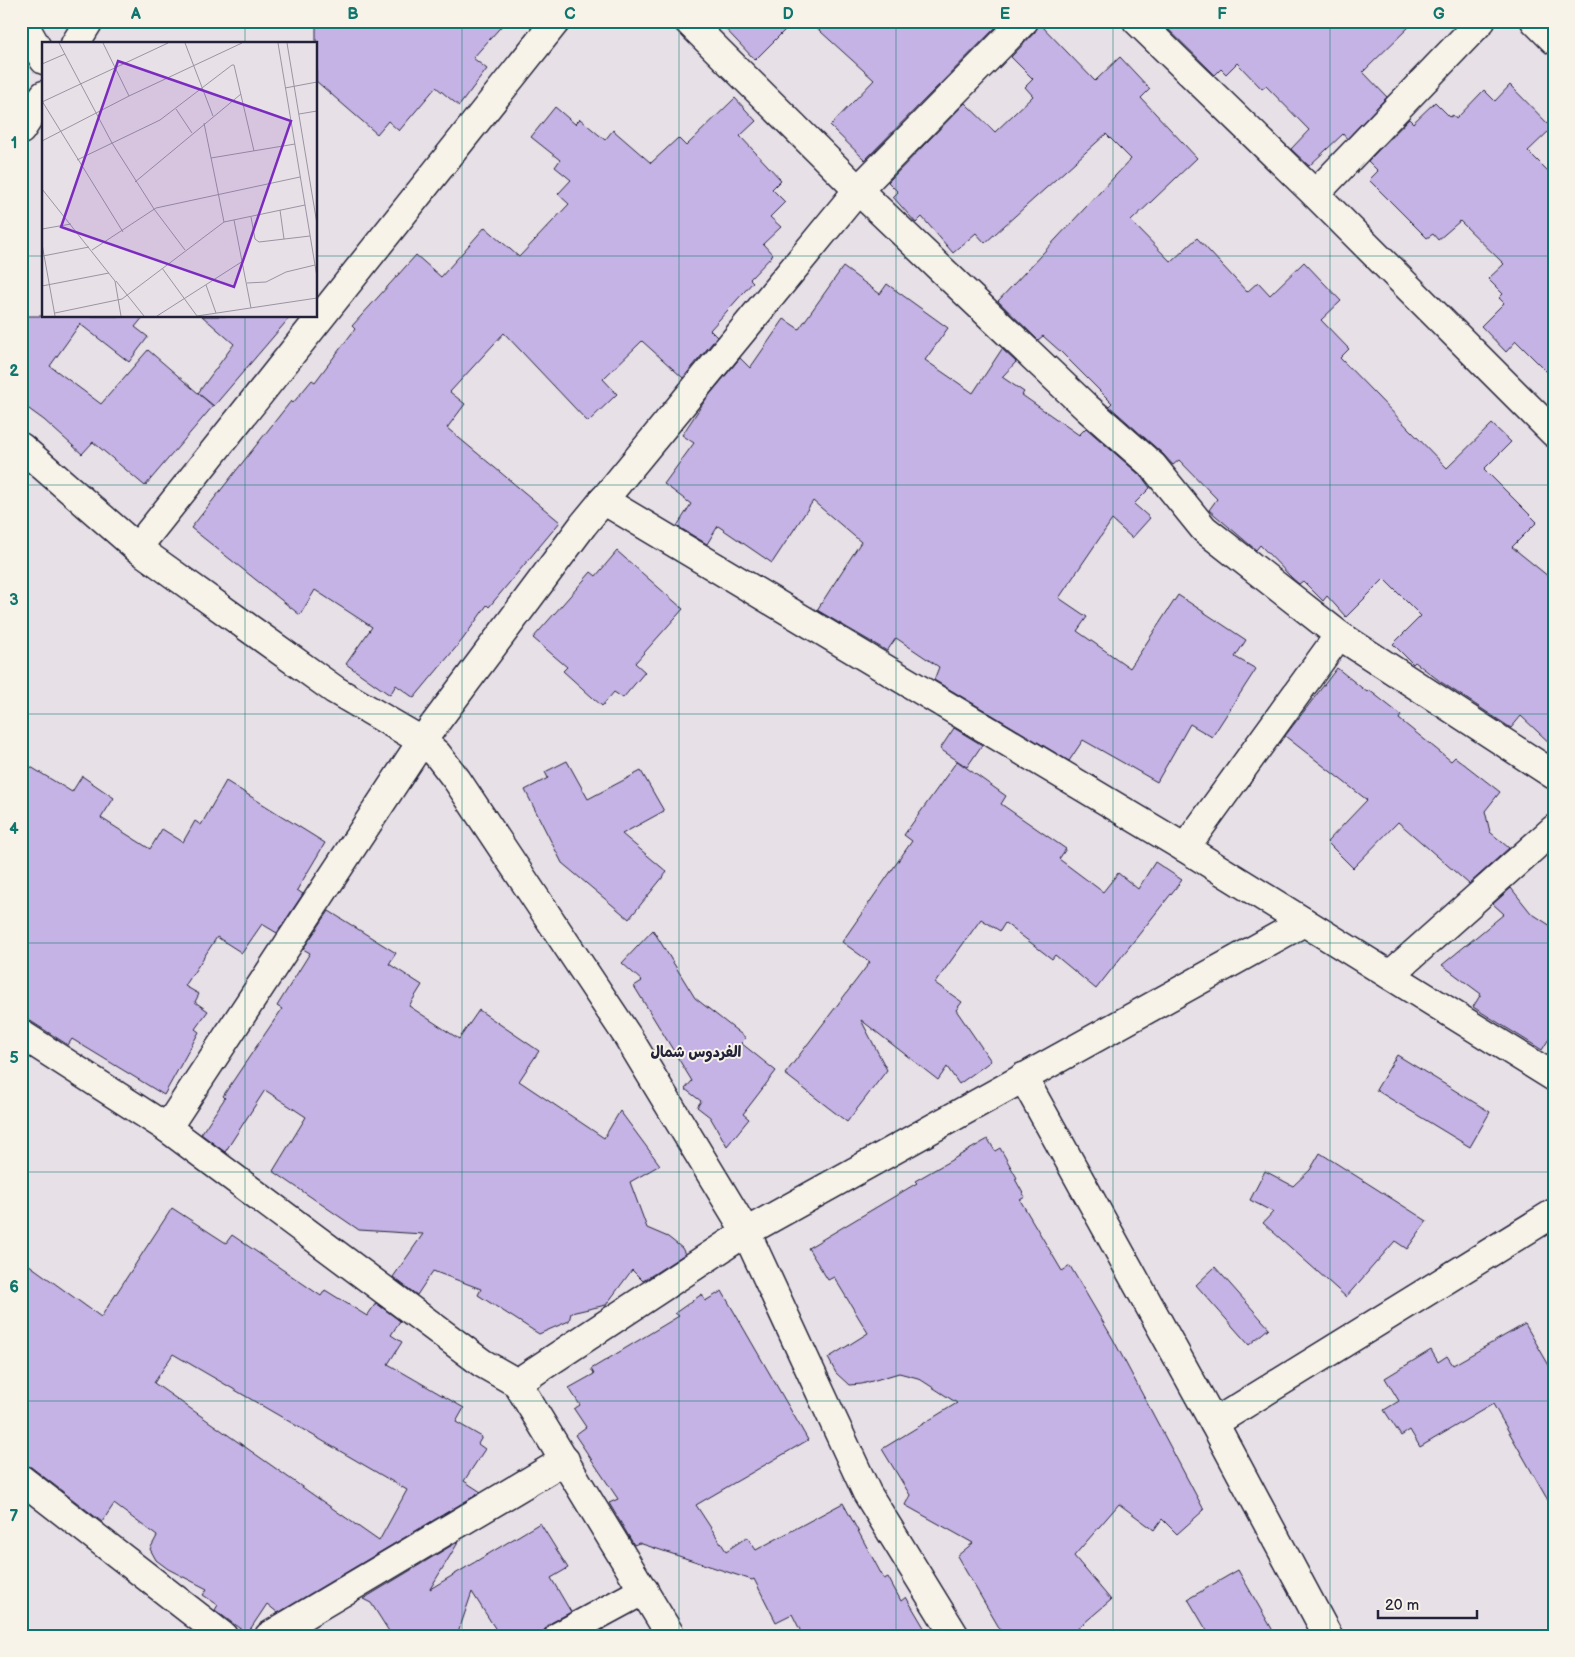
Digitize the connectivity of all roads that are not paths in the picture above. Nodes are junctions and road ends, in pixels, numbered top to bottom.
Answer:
1 (22, 21) edge
2 (89, 21) edge
3 (556, 21) edge
4 (688, 21) edge
5 (1024, 21) edge
6 (1137, 21) edge
7 (1481, 21) edge
8 (1535, 21) edge
9 (1554, 40) edge
10 (76, 42) edge
11 (42, 56) edge
12 (42, 98) edge
13 (21, 130) edge
14 (858, 190) junction
15 (1315, 194) junction
16 (1554, 433) edge
17 (21, 446) edge
18 (603, 500) junction
19 (137, 548) junction
20 (1339, 635) junction
21 (422, 741) junction
22 (1554, 775) edge
23 (1554, 830) edge
24 (1185, 848) junction
25 (1304, 922) junction
26 (1390, 975) junction
27 (21, 1034) edge
28 (1023, 1077) junction
29 (1554, 1077) edge
30 (167, 1128) junction
31 (1554, 1213) edge
32 (746, 1232) junction
33 (517, 1383) junction
34 (1214, 1422) junction
35 (565, 1460) junction
36 (21, 1479) edge
37 (644, 1590) junction
38 (223, 1636) edge
39 (269, 1636) edge
40 (559, 1636) edge
41 (671, 1636) edge
42 (955, 1636) edge
43 (1328, 1636) edge

1 - 11 street
2 - 10 street
3 - 19 street
4 - 14 street
5 - 14 street
6 - 15 street
7 - 15 street
8 - 9 street
12 - 13 street
14 - 18 street
14 - 20 street
15 - 16 street
17 - 19 street
18 - 21 street
18 - 24 street
19 - 21 street
20 - 22 street
20 - 24 street
21 - 30 street
21 - 32 street
23 - 26 street
24 - 25 street
25 - 26 street
25 - 28 street
26 - 29 street
27 - 30 street
28 - 32 street
28 - 34 street
30 - 33 street
31 - 34 street
32 - 33 street
32 - 42 street
33 - 35 street
34 - 43 street
35 - 37 street
35 - 39 street
36 - 38 street
37 - 40 street
37 - 41 street

